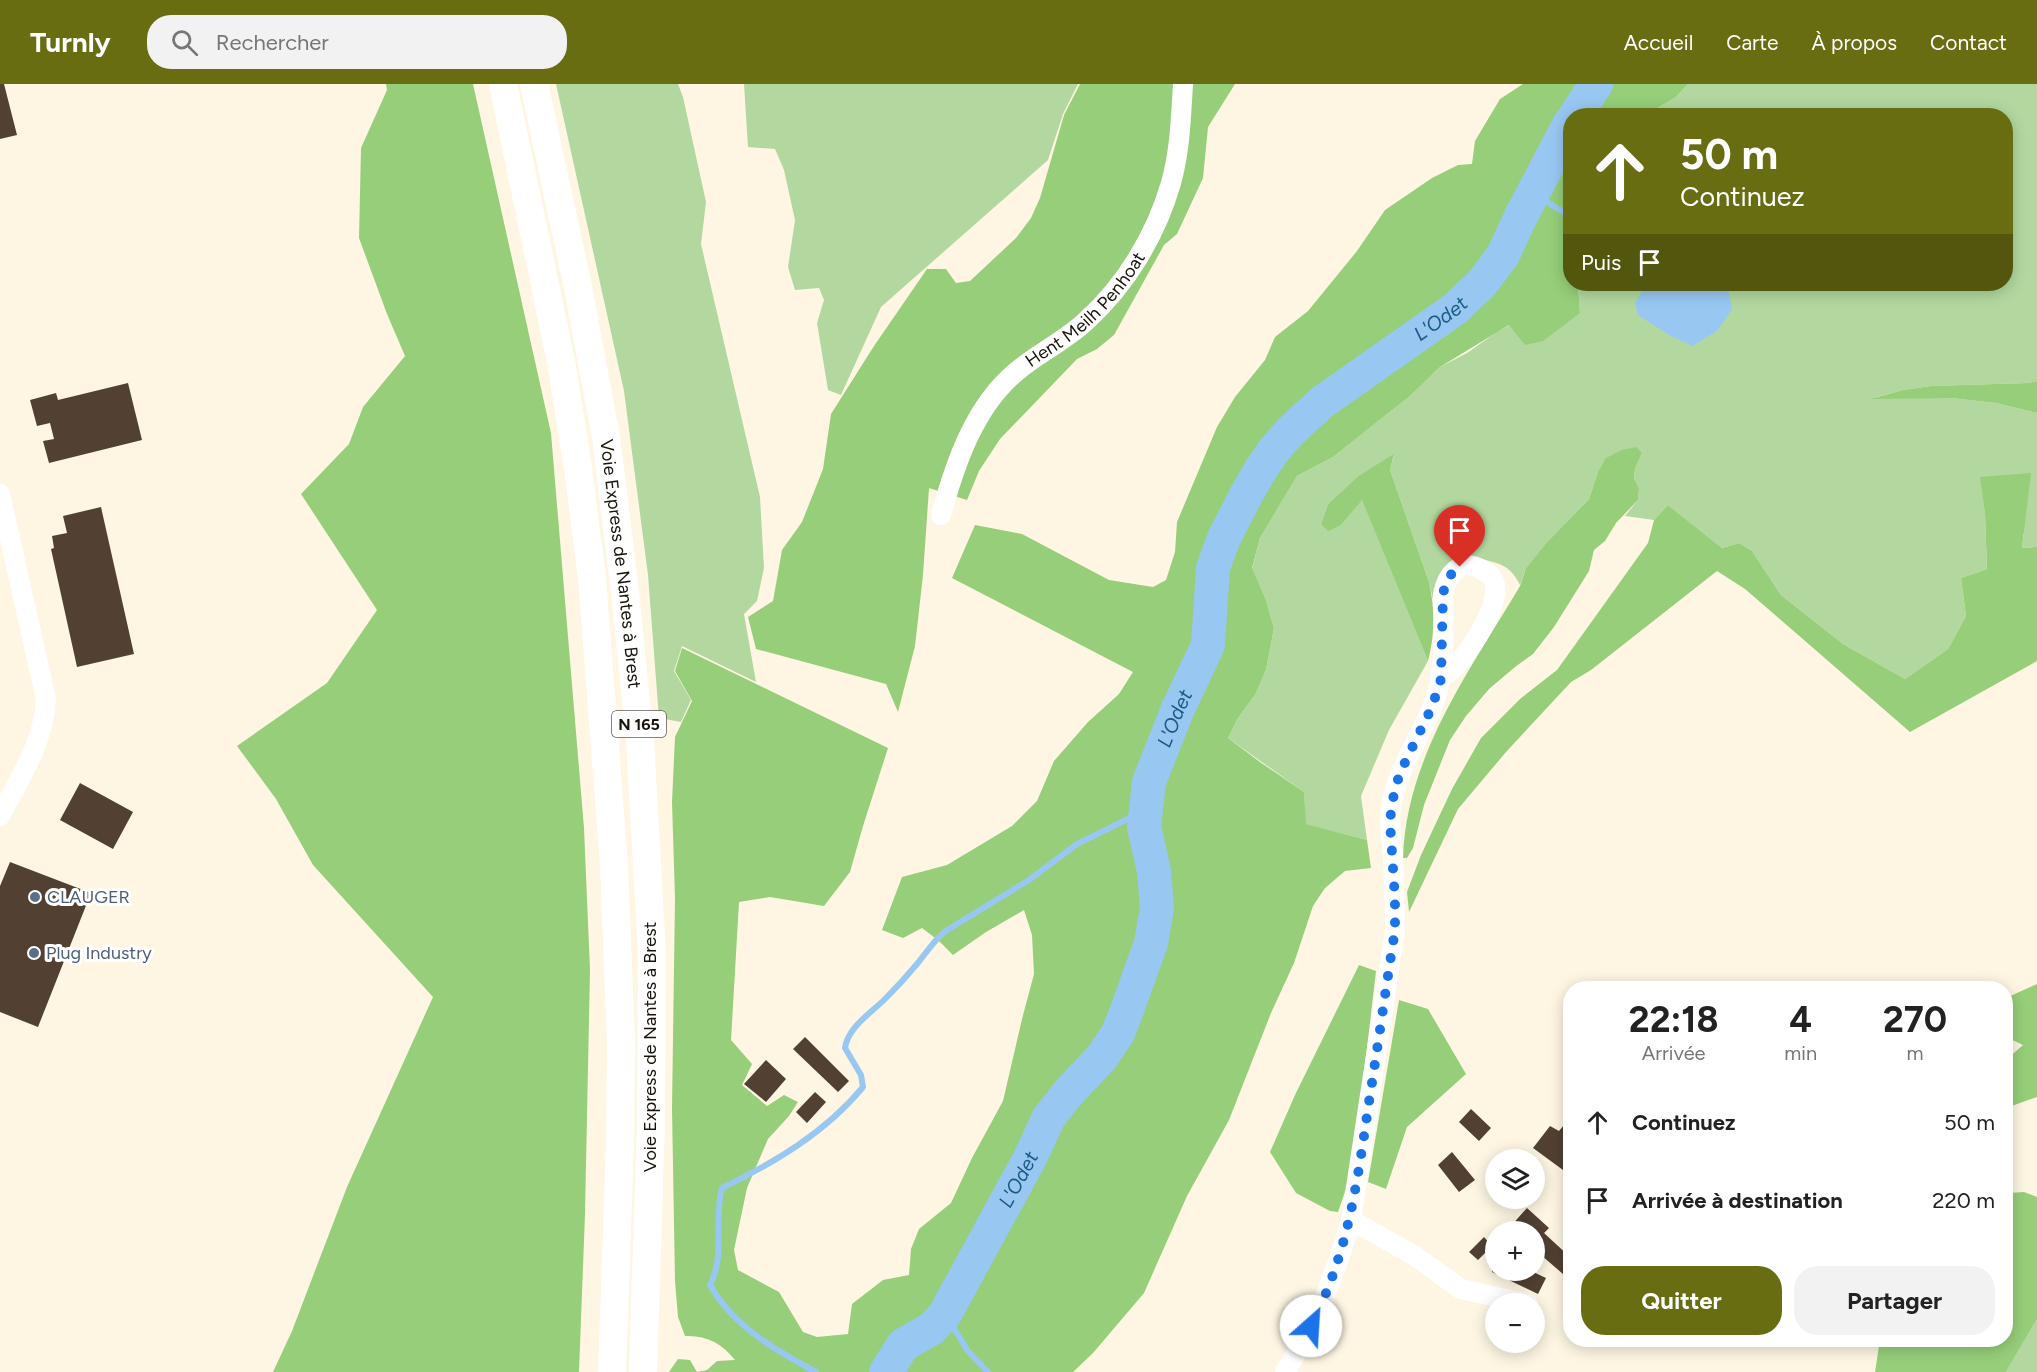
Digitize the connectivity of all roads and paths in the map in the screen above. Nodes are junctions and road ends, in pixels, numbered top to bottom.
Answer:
1 (503, 84) edge
2 (534, 84) edge
3 (1183, 84) edge
4 (0, 494) edge
5 (940, 515) dead end
6 (1441, 679) junction
7 (0, 816) edge
8 (1351, 1220) junction
9 (1485, 1294) edge
10 (612, 1372) edge
11 (643, 1372) edge
12 (1285, 1372) edge

1 - 10 highway, Voie Express de Nantes à Brest / N 165
2 - 11 highway, Voie Express de Nantes à Brest / N 165
3 - 5 street, Hent Meilh Penhoat
4 - 7 street
6 - 6 street
6 - 8 street
8 - 9 street
8 - 12 street

